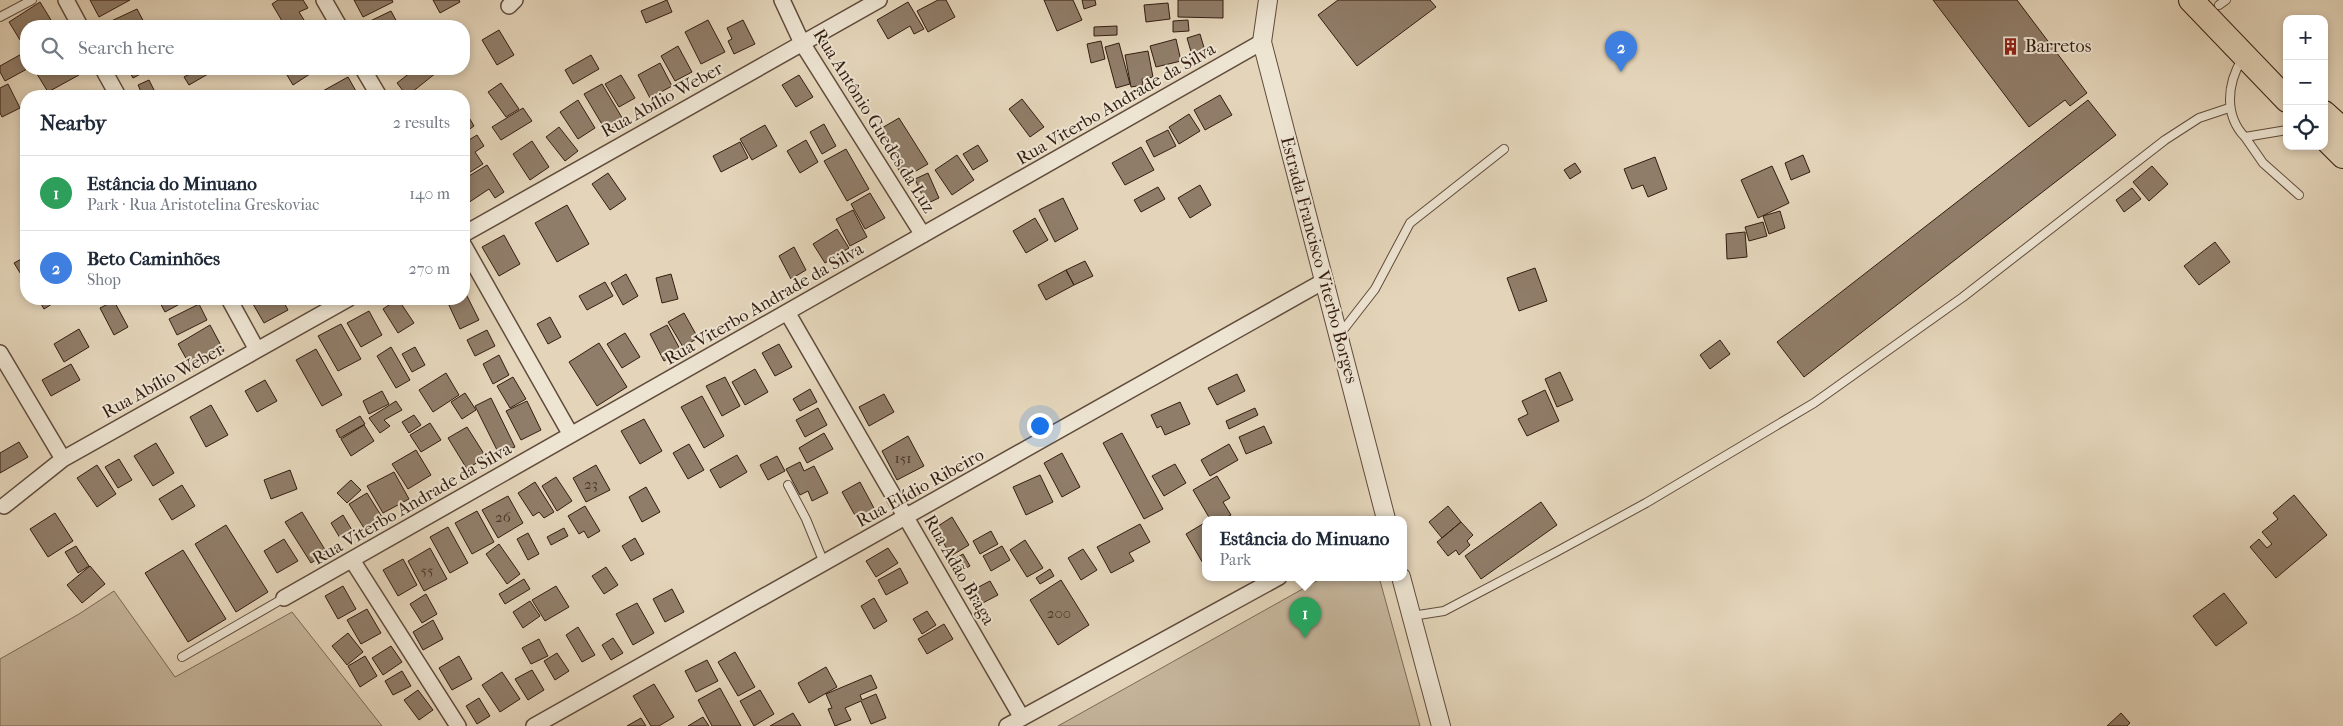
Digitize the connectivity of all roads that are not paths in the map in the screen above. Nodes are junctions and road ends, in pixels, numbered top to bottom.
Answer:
1 (32, 0) edge
2 (66, 0) edge
3 (324, 0) edge
4 (782, 0) edge
5 (879, 0) edge
6 (1268, 0) edge
7 (2191, 0) edge
8 (2220, 2) edge
9 (0, 17) edge
10 (77, 20) edge
11 (336, 20) edge
12 (1262, 42) junction
13 (802, 43) junction
14 (2245, 55) junction
15 (2283, 72) edge
16 (106, 75) edge
17 (366, 75) edge
18 (115, 90) edge
19 (375, 90) edge
20 (2283, 96) edge
21 (2229, 108) junction
22 (2328, 117) edge
23 (2343, 130) edge
24 (2283, 131) edge
25 (2245, 137) junction
26 (2328, 141) edge
27 (1504, 150) dead end
28 (2343, 156) edge
29 (2299, 195) dead end
30 (470, 231) edge
31 (923, 235) junction
32 (470, 256) edge
33 (1324, 281) junction
34 (232, 305) edge
35 (337, 305) edge
36 (787, 312) junction
37 (1338, 336) junction
38 (257, 350) junction
39 (0, 353) edge
40 (572, 435) junction
41 (63, 459) junction
42 (788, 486) dead end
43 (4, 506) dead end
44 (1384, 516) edge
45 (906, 517) junction
46 (352, 560) junction
47 (824, 563) junction
48 (1271, 581) edge
49 (1402, 581) edge
50 (284, 598) joint
51 (1412, 616) junction
52 (182, 657) dead end
53 (1022, 718) junction
54 (458, 726) edge
55 (534, 726) edge
56 (1007, 726) edge
57 (1441, 726) edge

1 - 9 lane
2 - 10 street
3 - 11 street
4 - 13 street, Rua Antônio Guedes da Luz
5 - 13 street, Rua Abílio Weber
6 - 12 street, Estrada Francisco Viterbo Borges
7 - 14 highway
8 - 15 highway
12 - 31 street, Rua Viterbo Andrade da Silva
12 - 33 street, Estrada Francisco Viterbo Borges
13 - 30 street, Rua Abílio Weber
13 - 31 street, Rua Antônio Guedes da Luz
14 - 20 highway
14 - 21 lane
16 - 18 street
17 - 19 street
21 - 25 lane
21 - 51 lane
22 - 23 highway
24 - 25 lane
25 - 29 lane
26 - 28 highway
27 - 37 lane
31 - 36 street, Rua Viterbo Andrade da Silva
32 - 40 street
33 - 37 street, Estrada Francisco Viterbo Borges
33 - 45 street, Rua Elídio Ribeiro
34 - 38 street
35 - 38 street, Rua Abílio Weber
36 - 40 street, Rua Viterbo Andrade da Silva
36 - 45 street, Rua Adão Braga
37 - 44 street, Estrada Francisco Viterbo Borges
38 - 41 street, Rua Abílio Weber
39 - 41 street
40 - 46 street, Rua Viterbo Andrade da Silva
41 - 43 street, Rua Abílio Weber
42 - 47 lane
45 - 47 street, Rua Elídio Ribeiro
45 - 53 street, Rua Adão Braga
46 - 50 street, Rua Viterbo Andrade da Silva
46 - 54 street
47 - 55 street, Rua Elídio Ribeiro
48 - 53 street
49 - 51 street
50 - 52 lane
51 - 57 street
53 - 56 street

